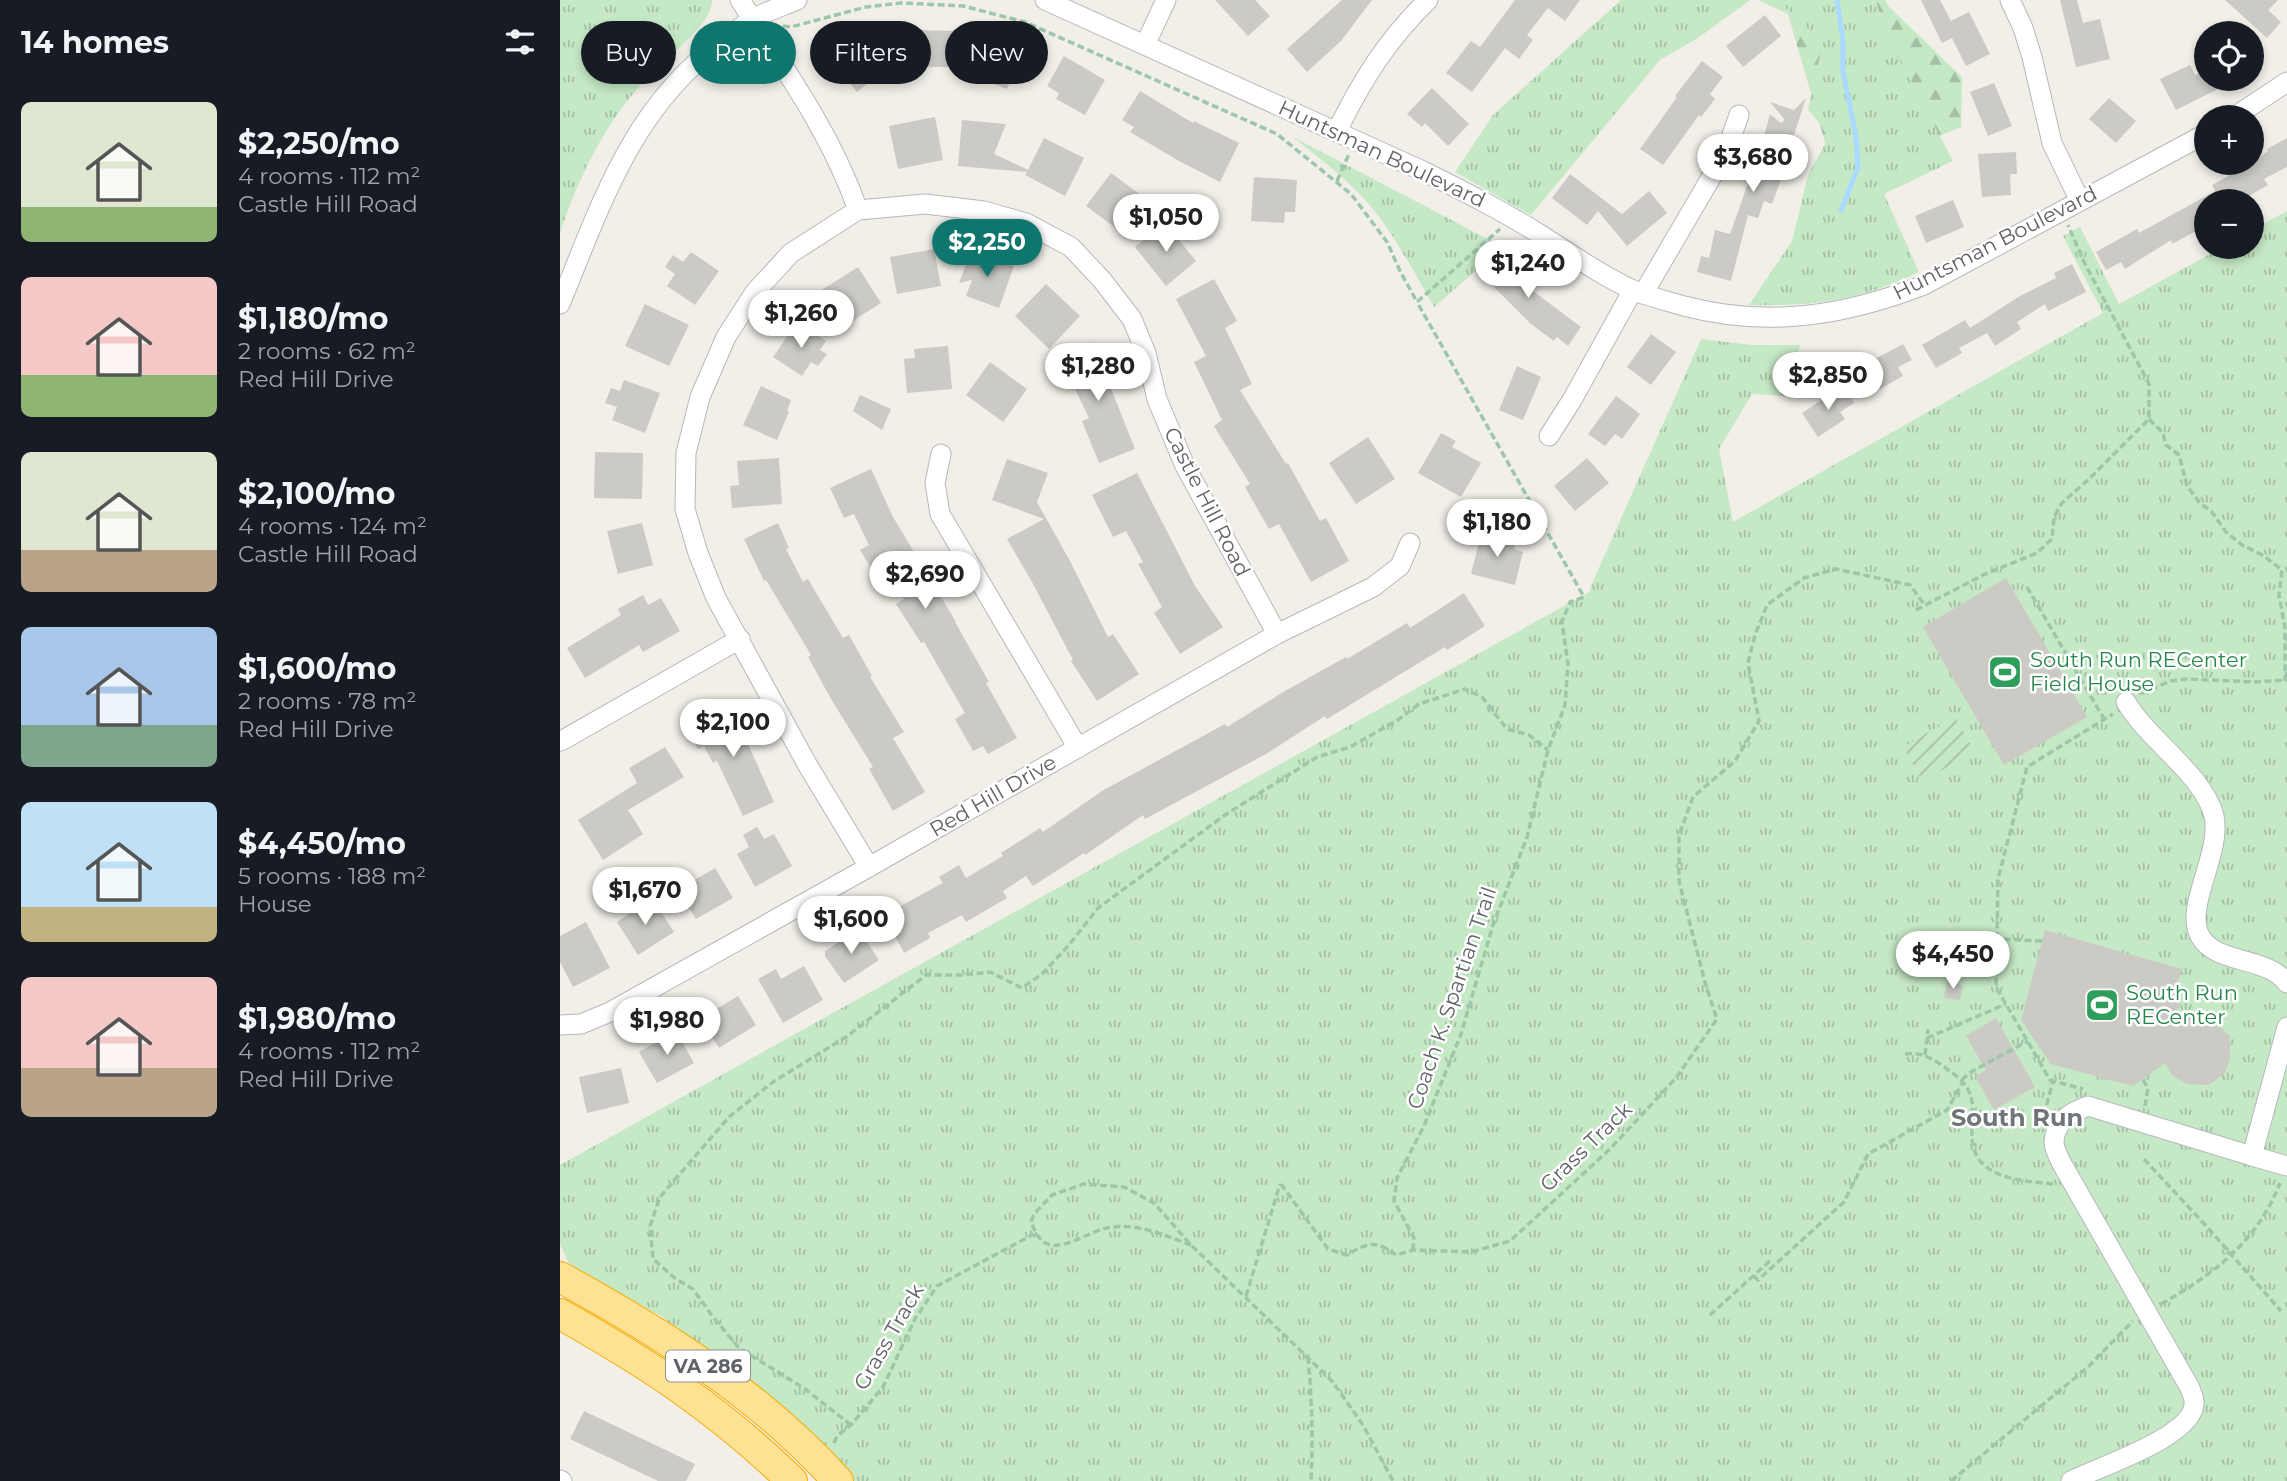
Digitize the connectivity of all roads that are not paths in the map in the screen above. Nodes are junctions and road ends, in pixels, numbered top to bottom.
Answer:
1 (740, 0) edge
2 (797, 0) edge
3 (1045, 0) edge
4 (1166, 0) edge
5 (1428, 0) edge
6 (2010, 0) edge
7 (752, 19) junction
8 (1145, 44) junction
9 (2287, 82) edge
10 (2252, 105) edge
11 (1740, 115) dead end
12 (1337, 131) junction
13 (2194, 140) edge
14 (2080, 201) junction
15 (858, 209) junction
16 (1638, 292) junction
17 (560, 304) edge
18 (1549, 436) dead end
19 (941, 454) dead end
20 (1410, 543) dead end
21 (1277, 634) junction
22 (740, 639) junction
23 (2126, 702) road end
24 (560, 740) edge
25 (1078, 748) junction
26 (869, 867) junction
27 (2287, 983) edge
28 (560, 1025) edge
29 (2287, 1027) edge
30 (2252, 1156) junction
31 (2287, 1166) edge
32 (560, 1277) edge
33 (560, 1314) edge
34 (792, 1481) edge
35 (838, 1481) edge
36 (2071, 1481) edge

1 - 7 street
2 - 7 street
3 - 8 street, Huntsman Boulevard
4 - 8 street
5 - 12 street
6 - 14 street
7 - 15 street
7 - 17 street
8 - 12 street, Huntsman Boulevard
9 - 10 street
11 - 16 street
12 - 16 street, Huntsman Boulevard
13 - 14 street, Huntsman Boulevard
14 - 16 street, Huntsman Boulevard
15 - 21 street, Castle Hill Road
15 - 22 street, Castle Hill Road
16 - 18 street
19 - 25 street
20 - 21 street, Red Hill Drive
21 - 25 street, Red Hill Drive
22 - 24 street
22 - 26 street, Castle Hill Road
23 - 27 street
25 - 26 street, Red Hill Drive
26 - 28 street, Red Hill Drive
29 - 30 street
30 - 31 street
30 - 36 street
32 - 35 highway, VA 286
33 - 34 highway, VA 286

